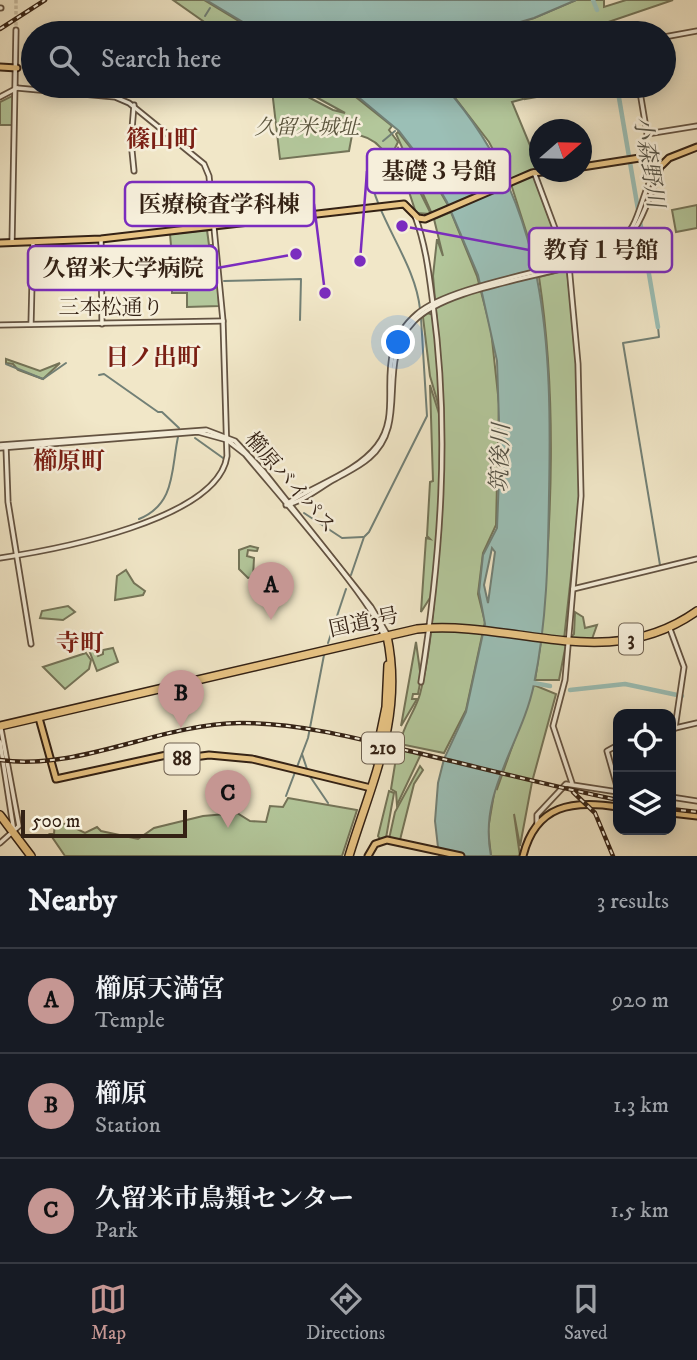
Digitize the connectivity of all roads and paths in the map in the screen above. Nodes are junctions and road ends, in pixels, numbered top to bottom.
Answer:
1 (16, 30) tunnel mouth
2 (697, 31) edge
3 (676, 35) edge
4 (0, 67) edge
5 (17, 68) junction
6 (17, 88) junction
7 (21, 88) edge
8 (0, 97) edge
9 (117, 98) edge
10 (641, 98) edge
11 (134, 105) junction
12 (697, 126) edge
13 (697, 147) edge
14 (592, 165) edge
15 (662, 165) junction
16 (134, 171) dead end
17 (529, 174) edge
18 (537, 182) edge
19 (416, 217) junction
20 (214, 224) junction
21 (101, 239) junction
22 (33, 242) junction
23 (0, 243) edge
24 (12, 243) junction
25 (567, 265) junction
26 (434, 304) junction
27 (223, 321) junction
28 (31, 324) junction
29 (102, 324) junction
30 (0, 325) edge
31 (227, 438) junction
32 (0, 447) edge
33 (6, 447) junction
34 (288, 504) junction
35 (18, 555) junction
36 (0, 558) edge
37 (697, 559) edge
38 (573, 589) junction
39 (697, 611) edge
40 (431, 628) junction
41 (670, 629) junction
42 (385, 636) junction
43 (568, 642) junction
44 (31, 644) dead end
45 (421, 682) dead end
46 (676, 714) edge
47 (39, 718) junction
48 (697, 723) edge
49 (0, 727) edge
50 (676, 728) edge
51 (0, 742) edge
52 (613, 748) edge
53 (613, 773) edge
54 (572, 783) junction
55 (369, 787) junction
56 (613, 790) edge
57 (676, 798) edge
58 (697, 801) edge
59 (613, 807) edge
60 (676, 814) edge
61 (0, 815) edge
62 (697, 816) edge
63 (537, 826) junction
64 (14, 832) junction
65 (0, 843) edge
66 (31, 856) edge
67 (347, 856) edge
68 (368, 856) edge
69 (461, 856) edge
70 (523, 856) edge

1 - 5 street
2 - 3 street
4 - 5 main road
5 - 6 street
6 - 7 street
6 - 8 street
6 - 24 street
9 - 11 street
10 - 12 street
11 - 16 street
11 - 20 street
13 - 15 main road
14 - 15 main road
15 - 25 street
17 - 19 main road
18 - 25 street
19 - 20 main road
19 - 26 street
20 - 21 main road
20 - 27 street
21 - 22 main road
21 - 29 street
22 - 24 main road
22 - 28 street
23 - 24 main road
25 - 26 street
25 - 38 street
26 - 34 street
26 - 40 street
27 - 29 street, 三本松通り
27 - 31 street
28 - 29 street, 三本松通り
28 - 30 street, 三本松通り
31 - 33 street, 櫛原バイパス
31 - 34 street, 櫛原バイパス
31 - 35 street
32 - 33 street, 櫛原バイパス
33 - 35 street
34 - 42 street, 櫛原バイパス
35 - 36 street
35 - 44 street
37 - 38 street
38 - 43 street
39 - 41 highway, 国道3号 / 3
40 - 42 highway, 国道3号 / 3
40 - 43 highway, 国道3号 / 3
40 - 45 street
41 - 43 highway, 国道3号 / 3
41 - 46 street
42 - 47 highway, 国道3号 / 3
42 - 55 highway, 210
43 - 54 street
47 - 49 highway, 国道3号 / 3
47 - 55 main road, 88
48 - 50 street
49 - 64 street
51 - 64 street
52 - 53 street
54 - 56 street
54 - 63 street
55 - 67 highway, 210
57 - 58 street
59 - 63 main road
60 - 62 main road
61 - 64 highway
63 - 70 main road
64 - 65 street
64 - 66 highway
68 - 69 main road

